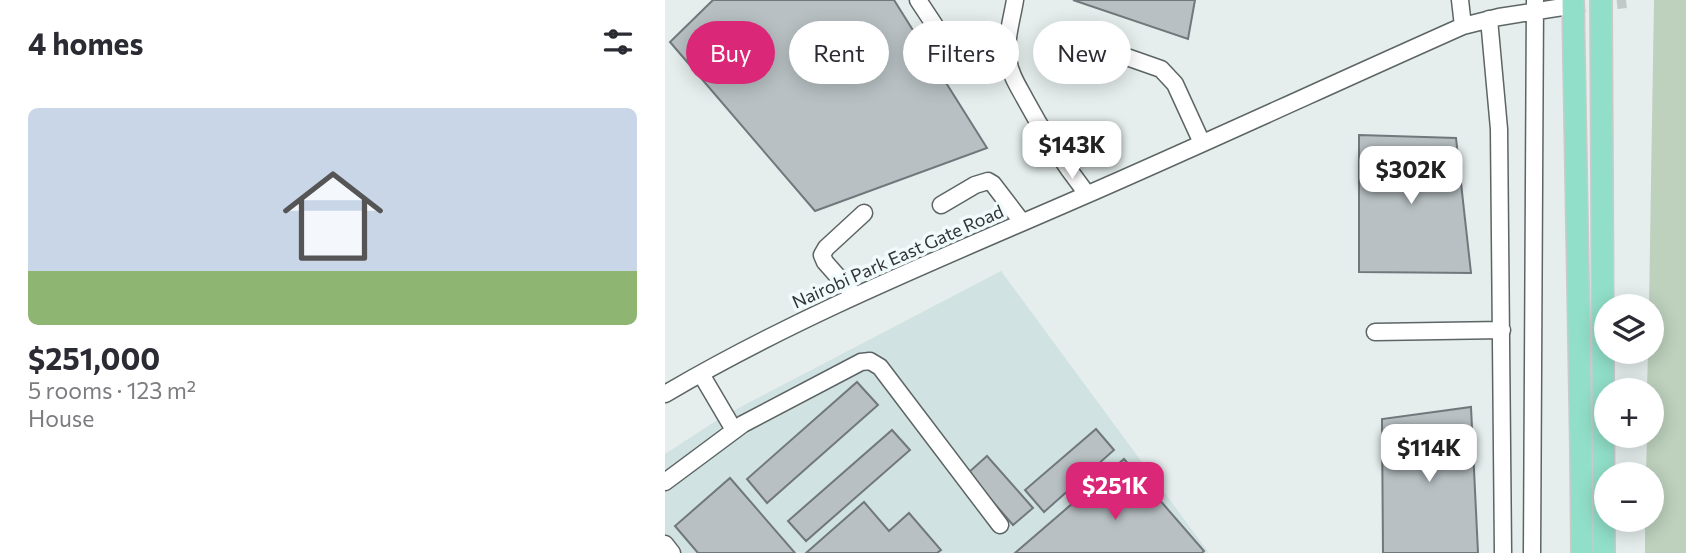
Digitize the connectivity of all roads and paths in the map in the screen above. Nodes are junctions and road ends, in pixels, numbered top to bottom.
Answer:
1 (918, 0) edge
2 (1015, 0) edge
3 (1460, 0) edge
4 (1601, 0) edge
5 (1571, 3) edge
6 (1535, 6) edge
7 (1494, 18) junction
8 (932, 21) edge
9 (1011, 21) edge
10 (1463, 26) junction
11 (1131, 58) edge
12 (1017, 84) edge
13 (1202, 143) junction
14 (1087, 194) junction
15 (941, 205) dead end
16 (864, 213) dead end
17 (1022, 222) junction
18 (855, 296) junction
19 (1502, 330) junction
20 (1375, 332) dead end
21 (701, 374) junction
22 (665, 394) edge
23 (734, 430) junction
24 (665, 482) edge
25 (1000, 524) dead end
26 (665, 544) edge
27 (673, 553) edge
28 (1503, 553) edge
29 (1532, 553) edge
30 (1582, 553) edge
31 (1604, 553) edge

1 - 8 street
2 - 9 street
3 - 10 street
4 - 31 main road
5 - 6 street, Nairobi Park East Gate Road
5 - 30 main road
6 - 7 street, Nairobi Park East Gate Road
6 - 29 street
7 - 10 street, Nairobi Park East Gate Road
7 - 19 street
10 - 13 street, Nairobi Park East Gate Road
11 - 13 street
12 - 14 street
13 - 14 street, Nairobi Park East Gate Road
14 - 17 street, Nairobi Park East Gate Road
15 - 17 street
16 - 18 street
17 - 18 street, Nairobi Park East Gate Road
18 - 21 street, Nairobi Park East Gate Road
19 - 20 street
19 - 28 street
21 - 22 street, Nairobi Park East Gate Road
21 - 23 street
23 - 24 street
23 - 25 street
26 - 27 street

